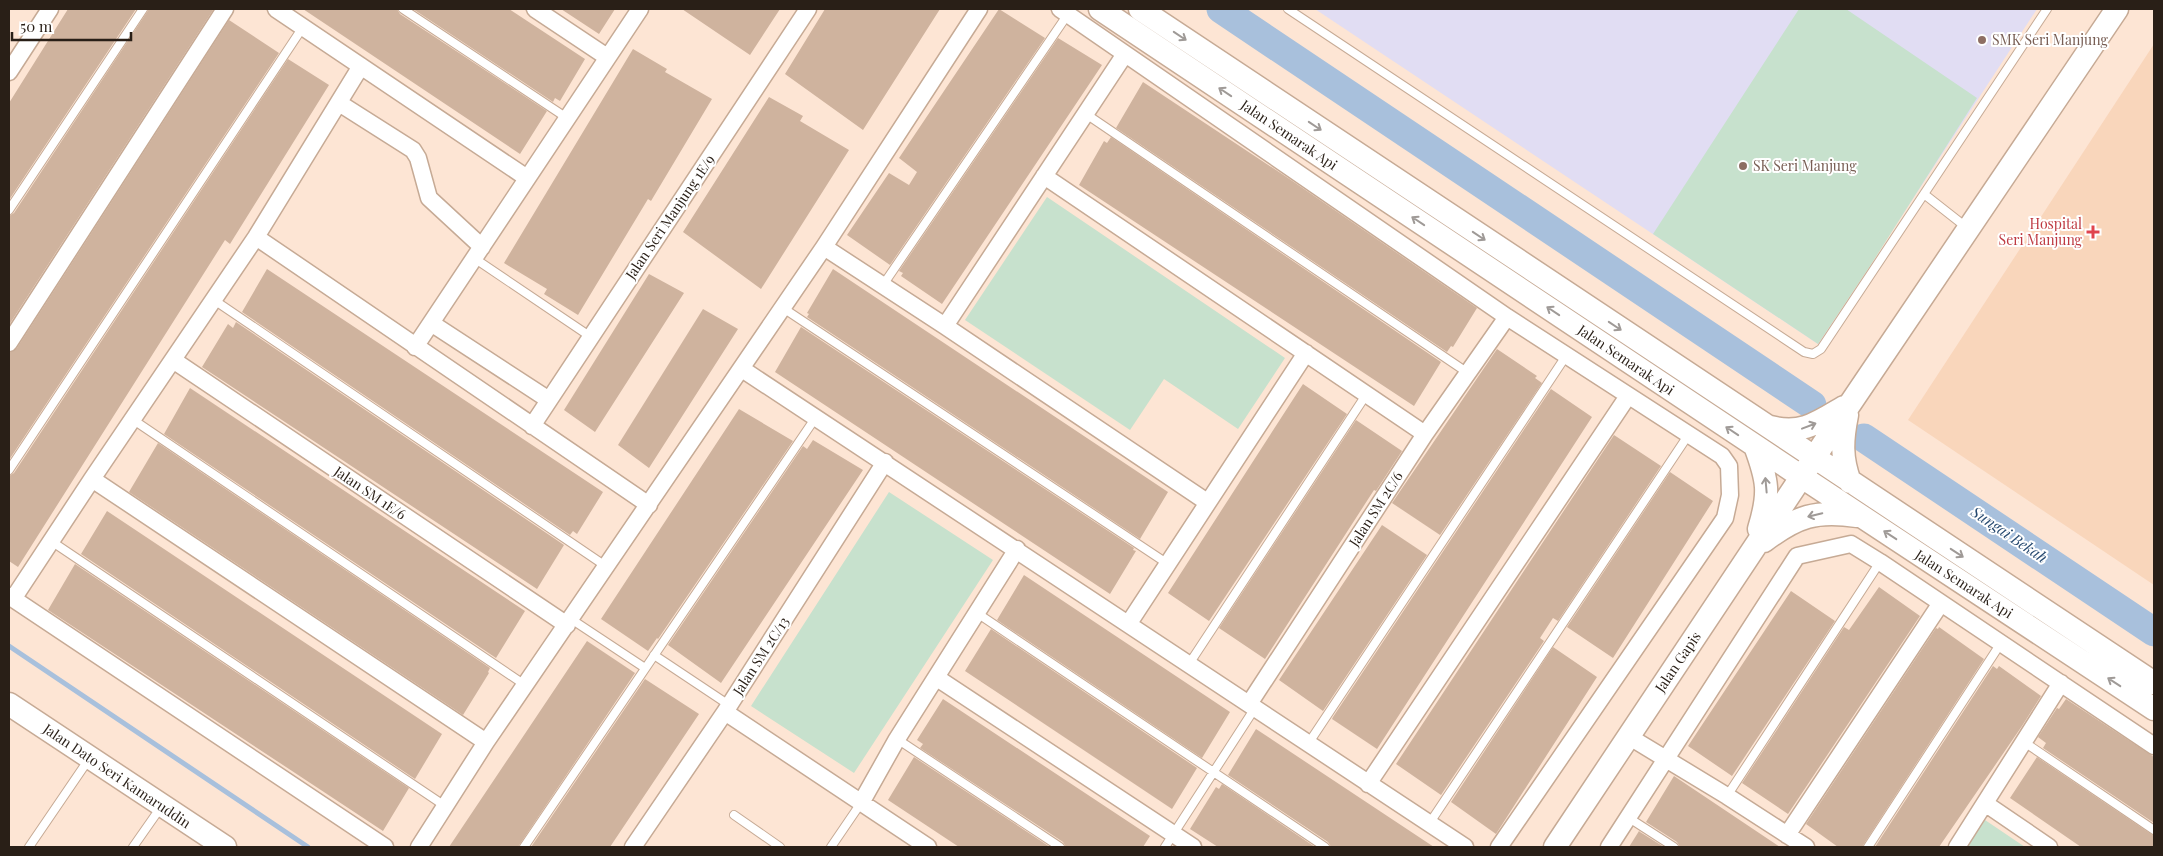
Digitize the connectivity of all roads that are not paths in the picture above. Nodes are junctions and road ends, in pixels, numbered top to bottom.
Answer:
1 (50, 9) edge
2 (143, 9) edge
3 (226, 9) edge
4 (276, 9) edge
5 (403, 9) edge
6 (535, 9) edge
7 (640, 9) edge
8 (808, 9) edge
9 (979, 9) edge
10 (1100, 9) edge
11 (1140, 9) edge
12 (1288, 9) edge
13 (2047, 9) edge
14 (2117, 9) edge
15 (1064, 11) edge
16 (303, 27) junction
17 (1126, 54) junction
18 (607, 57) junction
19 (362, 66) junction
20 (9, 72) edge
21 (339, 104) junction
22 (1086, 114) junction
23 (567, 118) junction
24 (1044, 176) junction
25 (528, 178) junction
26 (1924, 194) junction
27 (9, 210) edge
28 (1968, 228) junction
29 (256, 238) junction
30 (824, 247) junction
31 (478, 252) junction
32 (883, 285) junction
33 (214, 300) junction
34 (784, 308) junction
35 (1507, 317) junction
36 (431, 322) junction
37 (945, 326) junction
38 (591, 337) junction
39 (9, 343) edge
40 (416, 347) junction
41 (1306, 353) junction
42 (1566, 356) junction
43 (172, 360) junction
44 (742, 368) junction
45 (1468, 373) junction
46 (1366, 394) junction
47 (1628, 396) junction
48 (549, 400) junction
49 (1850, 404) junction
50 (816, 417) junction
51 (132, 419) junction
52 (1764, 425) junction
53 (532, 426) junction
54 (1425, 434) junction
55 (1689, 434) junction
56 (1756, 446) junction
57 (1814, 458) junction
58 (885, 462) junction
59 (9, 470) edge
60 (1802, 477) junction
61 (92, 479) junction
62 (1850, 482) junction
63 (1208, 502) junction
64 (649, 505) junction
65 (1863, 517) junction
66 (51, 541) junction
67 (1753, 549) junction
68 (1017, 550) junction
69 (1880, 562) junction
70 (1168, 564) junction
71 (607, 567) junction
72 (11, 597) edge
73 (1941, 603) junction
74 (977, 613) junction
75 (569, 622) junction
76 (1129, 624) junction
77 (2001, 643) junction
78 (654, 655) junction
79 (1189, 664) junction
80 (645, 668) junction
81 (937, 678) junction
82 (2061, 683) junction
83 (2154, 683) edge
84 (525, 686) junction
85 (9, 704) edge
86 (1252, 706) junction
87 (727, 708) junction
88 (2154, 709) edge
89 (1628, 736) junction
90 (897, 738) junction
91 (486, 742) junction
92 (2024, 742) junction
93 (1308, 744) junction
94 (2154, 746) edge
95 (90, 758) junction
96 (1668, 760) junction
97 (1214, 772) junction
98 (1368, 784) junction
99 (1727, 796) junction
100 (861, 804) junction
101 (1986, 804) junction
102 (162, 806) junction
103 (445, 806) junction
104 (734, 815) dead end
105 (1629, 818) junction
106 (1429, 824) junction
107 (2154, 830) edge
108 (1787, 835) junction
109 (1169, 841) edge
110 (29, 847) edge
111 (133, 847) edge
112 (225, 847) edge
113 (385, 847) edge
114 (419, 847) edge
115 (524, 847) edge
116 (633, 847) edge
117 (780, 847) edge
118 (831, 847) edge
119 (928, 847) edge
120 (1060, 847) edge
121 (1194, 847) edge
122 (1325, 847) edge
123 (1466, 847) edge
124 (1499, 847) edge
125 (1555, 847) edge
126 (1610, 847) edge
127 (1674, 847) edge
128 (1806, 847) edge
129 (1868, 847) edge
130 (1957, 847) edge
131 (2049, 847) edge

1 - 20 street
2 - 27 lane
3 - 39 street
4 - 16 street
5 - 23 lane
6 - 18 street
7 - 18 street
8 - 38 street, Jalan Seri Manjung 1E/9
9 - 30 street
56 -> 10 street, Jalan Semarak Api
11 -> 52 street, Jalan Semarak Api
12 - 26 lane
13 - 26 lane
14 - 28 street, Jalan Gapis
15 - 17 street
15 - 32 lane
16 - 19 street
16 - 59 lane
17 - 22 street
17 - 35 street
18 - 23 street
19 - 21 street
19 - 25 street
21 - 29 street
21 - 31 street
22 - 24 street
22 - 45 lane
23 - 25 street
24 - 37 street
24 - 41 street
25 - 31 street
26 - 28 lane
28 - 49 street, Jalan Gapis
29 - 33 street
29 - 40 street
30 - 32 street
30 - 34 street
31 - 36 street
31 - 38 lane
32 - 37 street
33 - 43 street
33 - 71 lane
34 - 44 street
34 - 70 lane
35 - 42 street
35 - 45 street, Jalan SM 2C/6
36 - 40 street
36 - 48 street
37 - 63 street
38 - 48 street, Jalan Seri Manjung 1E/9
40 - 53 street
41 - 46 street
41 - 63 street
42 - 47 street
42 - 93 lane
43 - 51 street
43 - 75 street, Jalan SM 1E/6
44 - 50 street
44 - 64 street
45 - 54 street, Jalan SM 2C/6
46 - 54 street
46 - 79 lane
47 - 55 street
47 - 98 street
48 - 53 street, Jalan Seri Manjung 1E/9
52 -> 49 street
49 - 57 street, Jalan Gapis
49 - 62 street
50 - 58 street
50 - 78 lane
51 - 61 street
51 - 84 lane
52 - 57 street, Jalan Semarak Api
53 - 64 street
54 - 86 street, Jalan SM 2C/6
55 - 106 lane
55 - 124 street
56 - 60 street, Jalan Semarak Api
67 -> 56 street
57 - 60 street, Jalan Gapis
57 - 62 street, Jalan Semarak Api
58 - 68 street
58 - 87 street, Jalan SM 2C/13
60 - 65 street, Jalan Semarak Api
60 - 67 street, Jalan Gapis
61 - 66 street
61 - 91 street
62 -> 83 street, Jalan Semarak Api
63 - 70 street
64 - 71 street
65 -> 67 street
88 -> 65 street, Jalan Semarak Api
66 - 72 street
66 - 103 lane
67 - 89 street, Jalan Gapis
68 - 74 street
68 - 76 street
69 - 73 street
69 - 96 street
69 - 99 lane
70 - 76 street
71 - 75 street
72 - 113 street
73 - 77 street
73 - 108 street
74 - 81 street
74 - 97 lane
75 - 80 lane
75 - 84 street
76 - 79 street
77 - 82 street
77 - 129 lane
78 - 80 lane
78 - 87 lane
79 - 86 street
80 - 115 lane
81 - 90 street
81 - 109 street
82 - 92 street
82 - 94 street
84 - 91 street
85 - 95 street, Jalan Dato Seri Kamaruddin
86 - 93 street
86 - 97 lane
87 - 100 street
87 - 116 street, Jalan SM 2C/13
89 - 96 street
89 - 125 street, Jalan Gapis
90 - 100 street
90 - 120 lane
91 - 103 street
92 - 101 street
92 - 107 lane
93 - 98 street
95 - 102 street, Jalan Dato Seri Kamaruddin
95 - 110 lane
96 - 99 street
96 - 105 street
97 - 109 lane
97 - 122 lane
98 - 106 street
99 - 108 street
100 - 118 lane
100 - 119 street
101 - 130 street
101 - 131 street
102 - 111 lane
102 - 112 street, Jalan Dato Seri Kamaruddin
103 - 114 street
104 - 117 lane
105 - 126 street
105 - 127 lane
106 - 123 street
108 - 128 street
109 - 121 street

